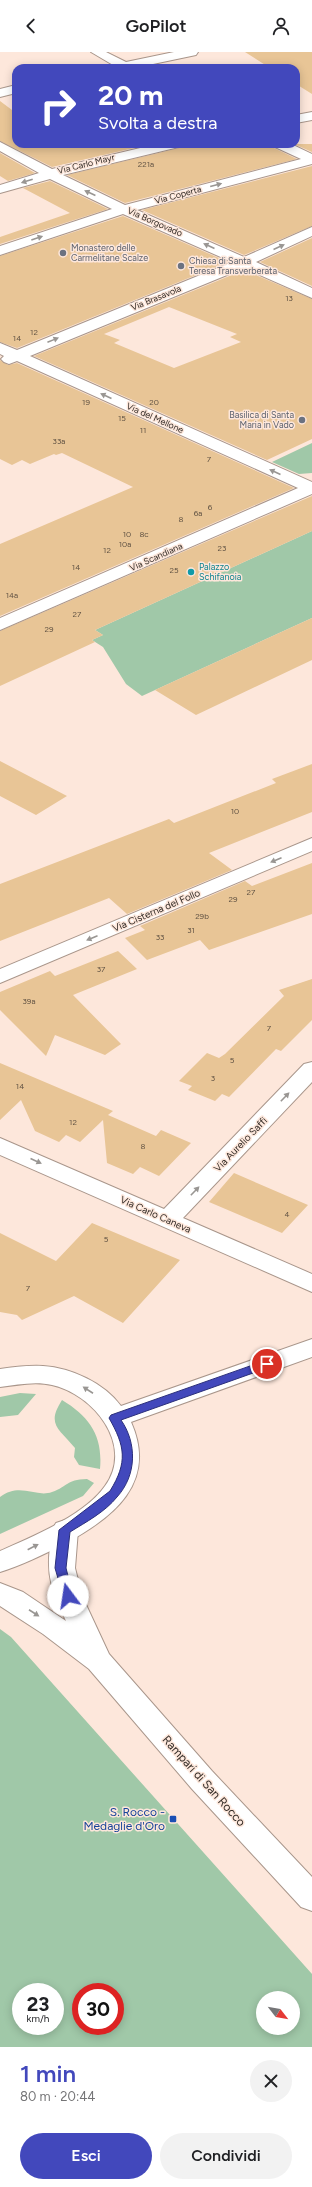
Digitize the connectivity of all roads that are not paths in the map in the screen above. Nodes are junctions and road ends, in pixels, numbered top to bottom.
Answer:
1 (97, 52) edge
2 (192, 52) edge
3 (118, 64) edge
4 (137, 64) edge
5 (12, 90) edge
6 (0, 93) edge
7 (312, 116) edge
8 (300, 118) edge
9 (0, 146) edge
10 (157, 148) edge
11 (288, 148) edge
12 (312, 160) edge
13 (48, 174) junction
14 (0, 190) edge
15 (124, 209) junction
16 (312, 231) edge
17 (0, 251) edge
18 (245, 262) junction
19 (312, 294) edge
20 (0, 348) edge
21 (16, 355) junction
22 (0, 363) edge
23 (312, 488) edge
24 (2, 622) edge
25 (312, 844) edge
26 (0, 977) edge
27 (312, 1069) edge
28 (0, 1146) edge
29 (168, 1219) junction
30 (312, 1284) edge
31 (312, 1348) edge
32 (0, 1378) edge
33 (115, 1418) junction
34 (65, 1530) junction
35 (0, 1562) edge
36 (0, 1594) edge
37 (99, 1661) junction
38 (312, 1898) edge

1 - 3 street
2 - 4 street
5 - 6 street
7 - 8 street
9 - 13 street, Via Borgovado
10 - 13 street, Via Carlo Mayr
11 - 12 street
15 -> 12 street, Via Coperta
13 -> 14 street, Via Carlo Mayr
15 -> 13 street, Via Borgovado
17 -> 15 street, Via Coperta
18 -> 15 street, Via Borgovado
18 -> 16 street, Via Brasavola
18 - 19 street, Via Borgovado
21 -> 18 street, Via Brasavola
20 - 21 street, Via del Mellone
21 - 22 street, Via Brasavola
23 -> 21 street, Via del Mellone
23 - 24 street, Via Scandiana
25 -> 26 street, Via Cisterna del Follo
29 -> 27 street, Via Aurelio Saffi
28 -> 29 street, Via Carlo Caneva
29 - 30 street, Via Carlo Caneva
31 - 33 street
33 -> 32 street
33 - 34 street
35 -> 34 street
34 - 37 street, Rampari di San Rocco
36 -> 37 street, Rampari di San Rocco
37 - 38 street, Rampari di San Rocco

